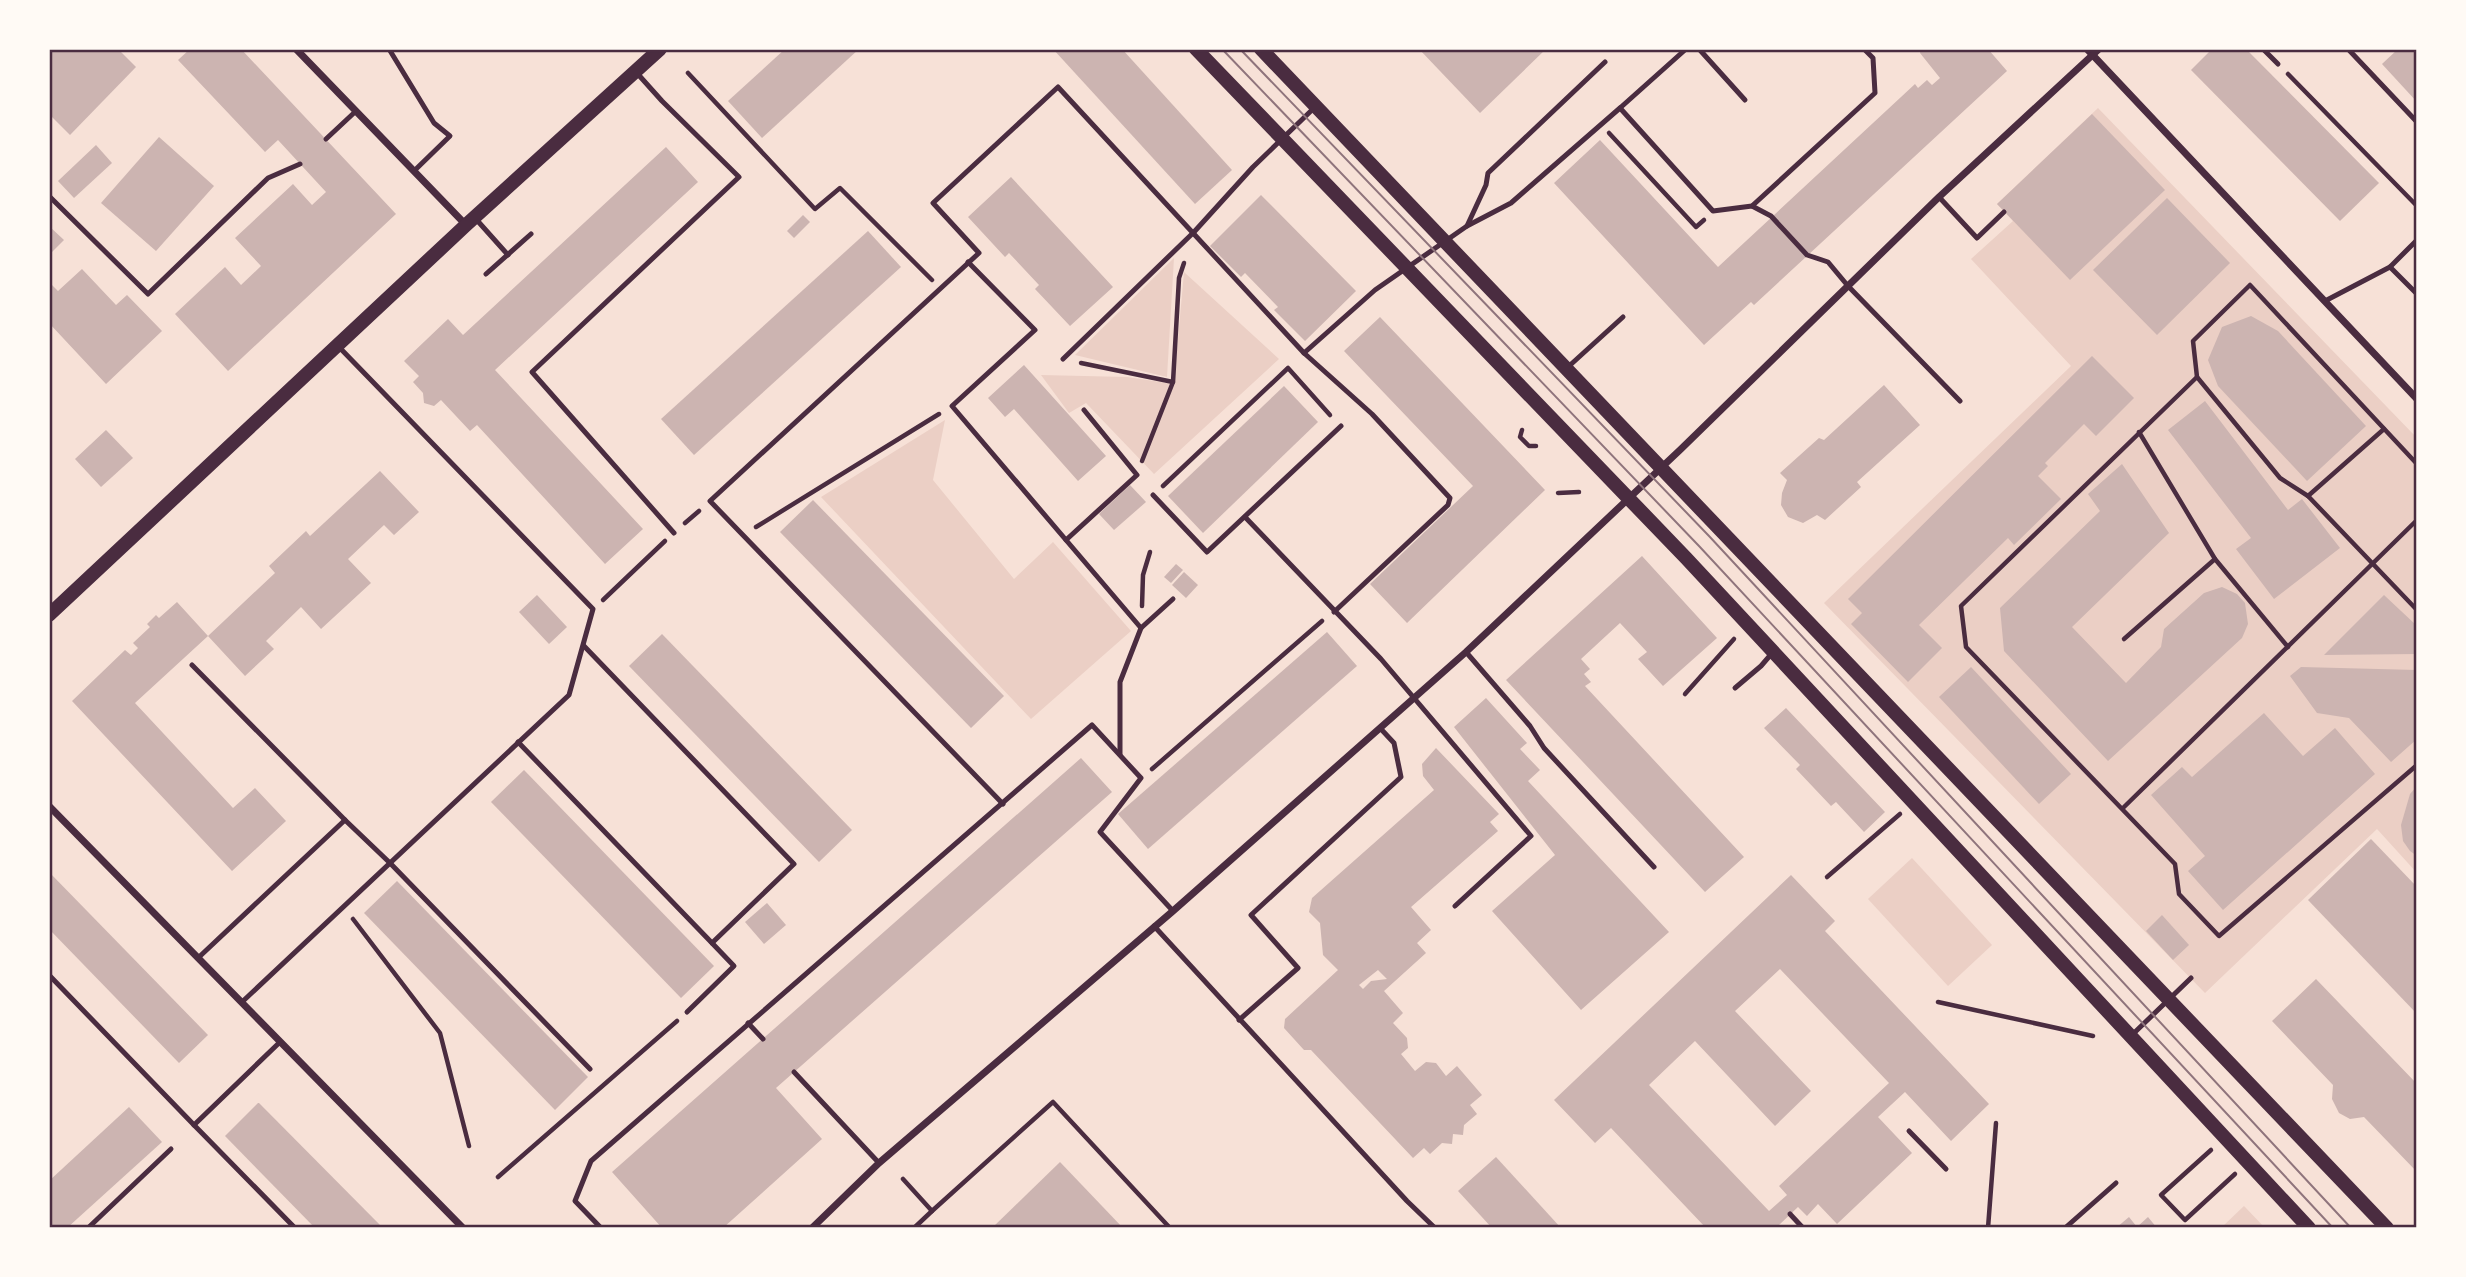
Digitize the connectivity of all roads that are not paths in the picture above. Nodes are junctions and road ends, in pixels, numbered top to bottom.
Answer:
1 (296, 49) edge
2 (389, 49) edge
3 (660, 49) edge
4 (1196, 49) edge
5 (1261, 49) edge
6 (1686, 49) edge
7 (1699, 49) edge
8 (1864, 49) edge
9 (2099, 49) edge
10 (2263, 49) edge
11 (2348, 49) edge
12 (2089, 52) edge
13 (1605, 62) dead end
14 (2278, 64) road end
15 (636, 72) junction
16 (1745, 100) dead end
17 (1316, 106) junction
18 (1620, 108) junction
19 (356, 111) junction
20 (2417, 122) edge
21 (1283, 138) junction
22 (326, 139) dead end
23 (300, 164) dead end
24 (414, 171) junction
25 (49, 196) edge
26 (1939, 197) junction
27 (1752, 206) junction
28 (2004, 212) dead end
29 (471, 222) junction
30 (1467, 226) junction
31 (1194, 232) junction
32 (531, 234) dead end
33 (1445, 240) junction
34 (2417, 240) edge
35 (508, 255) junction
36 (968, 262) junction
37 (1406, 266) junction
38 (2390, 267) junction
39 (486, 274) dead end
40 (1848, 286) junction
41 (2417, 294) edge
42 (2325, 302) junction
43 (1623, 317) dead end
44 (338, 346) junction
45 (1304, 353) junction
46 (1063, 359) road end
47 (1566, 368) junction
48 (2417, 399) edge
49 (1960, 401) dead end
50 (1084, 410) dead end
51 (1341, 426) road end
52 (1661, 468) junction
53 (1153, 495) road end
54 (1630, 498) junction
55 (1245, 517) junction
56 (674, 533) road end
57 (1066, 540) junction
58 (1173, 599) dead end
59 (1334, 612) junction
60 (49, 615) edge
61 (1141, 628) junction
62 (583, 646) junction
63 (1466, 652) junction
64 (1773, 652) junction
65 (191, 665) dead end
66 (1735, 688) dead end
67 (1414, 699) junction
68 (1380, 728) junction
69 (518, 742) junction
70 (1119, 754) junction
71 (1003, 804) junction
72 (49, 806) edge
73 (345, 820) junction
74 (390, 863) junction
75 (1654, 867) dead end
76 (1455, 906) dead end
77 (1173, 911) junction
78 (1154, 926) junction
79 (712, 943) junction
80 (198, 958) junction
81 (49, 975) edge
82 (2191, 978) dead end
83 (2169, 998) junction
84 (242, 1002) junction
85 (687, 1012) road end
86 (1239, 1020) junction
87 (748, 1023) junction
88 (2131, 1037) junction
89 (763, 1039) dead end
90 (280, 1042) junction
91 (590, 1069) dead end
92 (794, 1072) dead end
93 (194, 1125) junction
94 (1909, 1131) dead end
95 (171, 1149) dead end
96 (879, 1163) junction
97 (1946, 1169) dead end
98 (2116, 1183) dead end
99 (1790, 1214) dead end
100 (88, 1228) edge
101 (295, 1228) edge
102 (463, 1228) edge
103 (601, 1228) edge
104 (811, 1228) edge
105 (1435, 1228) edge
106 (1803, 1228) edge
107 (2065, 1228) edge
108 (2309, 1228) edge
109 (2387, 1228) edge

1 - 19 street
2 - 24 lane
3 - 15 main road
4 - 21 main road
5 - 17 main road
6 - 18 lane
7 - 16 lane
8 - 27 lane
9 - 12 street
10 - 14 lane
11 - 20 lane
12 - 26 street
12 - 42 street
13 - 30 lane
15 - 29 main road
15 - 56 lane
17 - 21 lane
17 - 33 main road
18 - 27 lane
18 - 30 lane
19 - 22 lane
19 - 24 street
21 - 31 lane
21 - 37 main road
23 - 25 lane
24 - 29 street
26 - 28 lane
26 - 40 street
27 - 40 lane
29 - 35 lane
29 - 44 main road
30 - 33 lane
31 - 36 lane
31 - 45 lane
31 - 46 lane
32 - 35 lane
33 - 37 lane
33 - 47 main road
34 - 38 lane
35 - 39 lane
36 - 57 lane
36 - 71 lane
37 - 45 lane
37 - 54 main road
38 - 41 lane
38 - 42 lane
40 - 49 lane
40 - 52 street
42 - 48 street
43 - 47 lane
44 - 60 main road
44 - 62 lane
45 - 59 lane
47 - 52 main road
50 - 57 lane
51 - 55 lane
52 - 54 street
52 - 83 main road
53 - 55 lane
54 - 63 street
54 - 64 main road
55 - 59 lane
57 - 61 lane
58 - 61 lane
59 - 67 lane
61 - 70 lane
62 - 69 lane
62 - 79 lane
63 - 67 street
63 - 75 lane
64 - 66 lane
64 - 88 main road
65 - 73 lane
67 - 68 street
67 - 76 lane
68 - 77 street
68 - 86 lane
69 - 74 lane
69 - 79 lane
70 - 71 lane
70 - 77 lane
71 - 87 lane
72 - 80 street
73 - 74 lane
73 - 80 lane
74 - 84 lane
74 - 91 lane
77 - 78 street
78 - 86 lane
78 - 96 street
79 - 85 lane
80 - 84 street
81 - 93 lane
82 - 83 lane
83 - 88 lane
83 - 109 main road
84 - 90 street
86 - 105 lane
87 - 89 lane
87 - 103 lane
88 - 108 main road
90 - 93 lane
90 - 102 street
92 - 96 lane
93 - 101 lane
94 - 97 lane
95 - 100 lane
96 - 104 street
98 - 107 lane
99 - 106 lane

